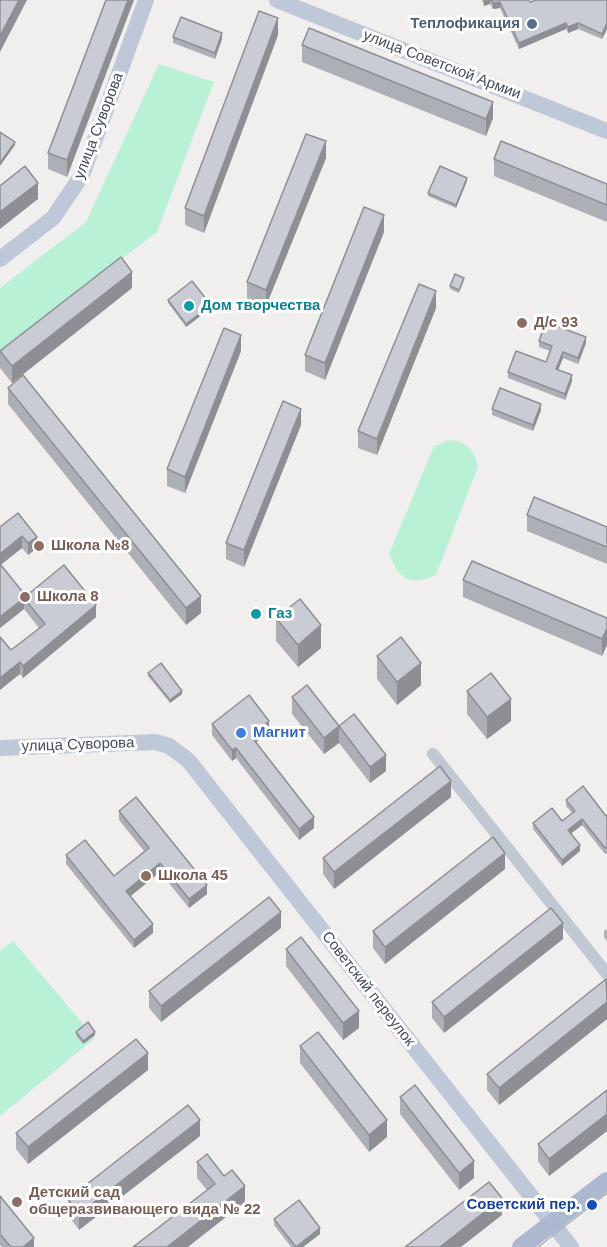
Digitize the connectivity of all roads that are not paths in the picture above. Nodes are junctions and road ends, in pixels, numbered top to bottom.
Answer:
1 (146, 0) edge
2 (277, 0) edge
3 (607, 131) edge
4 (0, 259) edge
5 (156, 742) joint
6 (0, 748) edge
7 (433, 754) dead end
8 (607, 974) edge
9 (607, 1180) edge
10 (551, 1223) junction
11 (521, 1247) edge
12 (572, 1247) edge

1 - 4 street, улица Суворова
2 - 3 street, улица Советской Армии
5 - 6 street, улица Суворова
5 - 10 street, Советский переулок
7 - 8 street
9 - 10 main road
10 - 11 main road
10 - 12 street, Советский переулок

